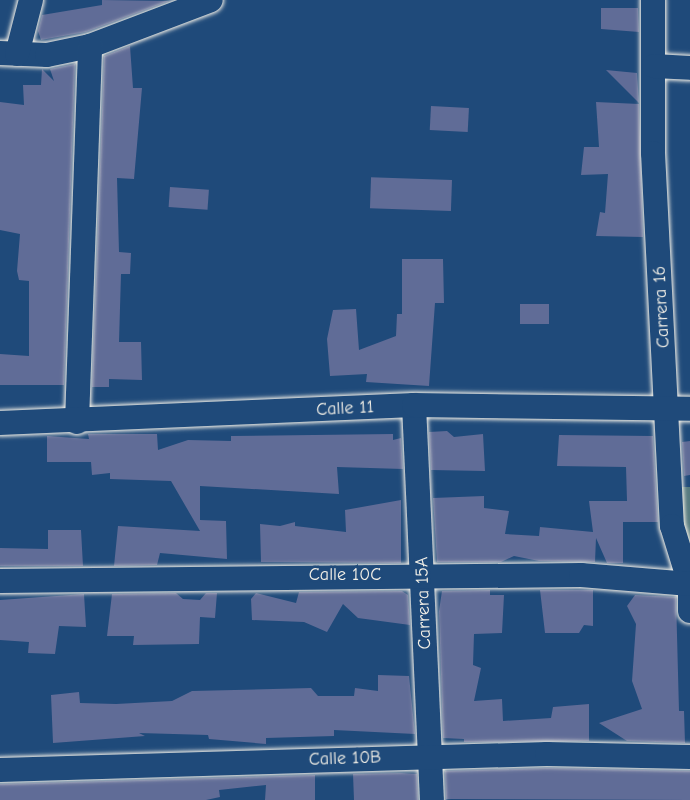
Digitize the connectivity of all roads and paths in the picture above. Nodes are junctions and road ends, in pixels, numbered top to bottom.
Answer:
1 (31, 0) edge
2 (211, 0) edge
3 (652, 0) edge
4 (90, 46) junction
5 (9, 54) edge
6 (654, 66) junction
7 (690, 68) edge
8 (414, 405) junction
9 (679, 410) edge
10 (77, 422) junction
11 (0, 423) edge
12 (680, 487) edge
13 (423, 575) junction
14 (0, 581) edge
15 (690, 584) edge
16 (690, 612) edge
17 (430, 756) junction
18 (690, 757) edge
19 (0, 770) edge
20 (432, 800) edge

1 - 5 street
2 - 4 street
3 - 6 street, Carrera 16
4 - 5 street
4 - 10 street
6 - 7 street
6 - 9 street, Carrera 16
8 - 9 street, Calle 11
8 - 10 street, Calle 11
8 - 13 street, Carrera 15A
9 - 12 street, Carrera 16
10 - 11 street, Calle 11
12 - 15 street, Carrera 16
13 - 14 street, Calle 10C
13 - 15 street, Calle 10C
13 - 17 street, Carrera 15A
15 - 16 street, Carrera 16
17 - 18 street, Calle 10B
17 - 19 street, Calle 10B
17 - 20 street, Carrera 15A

